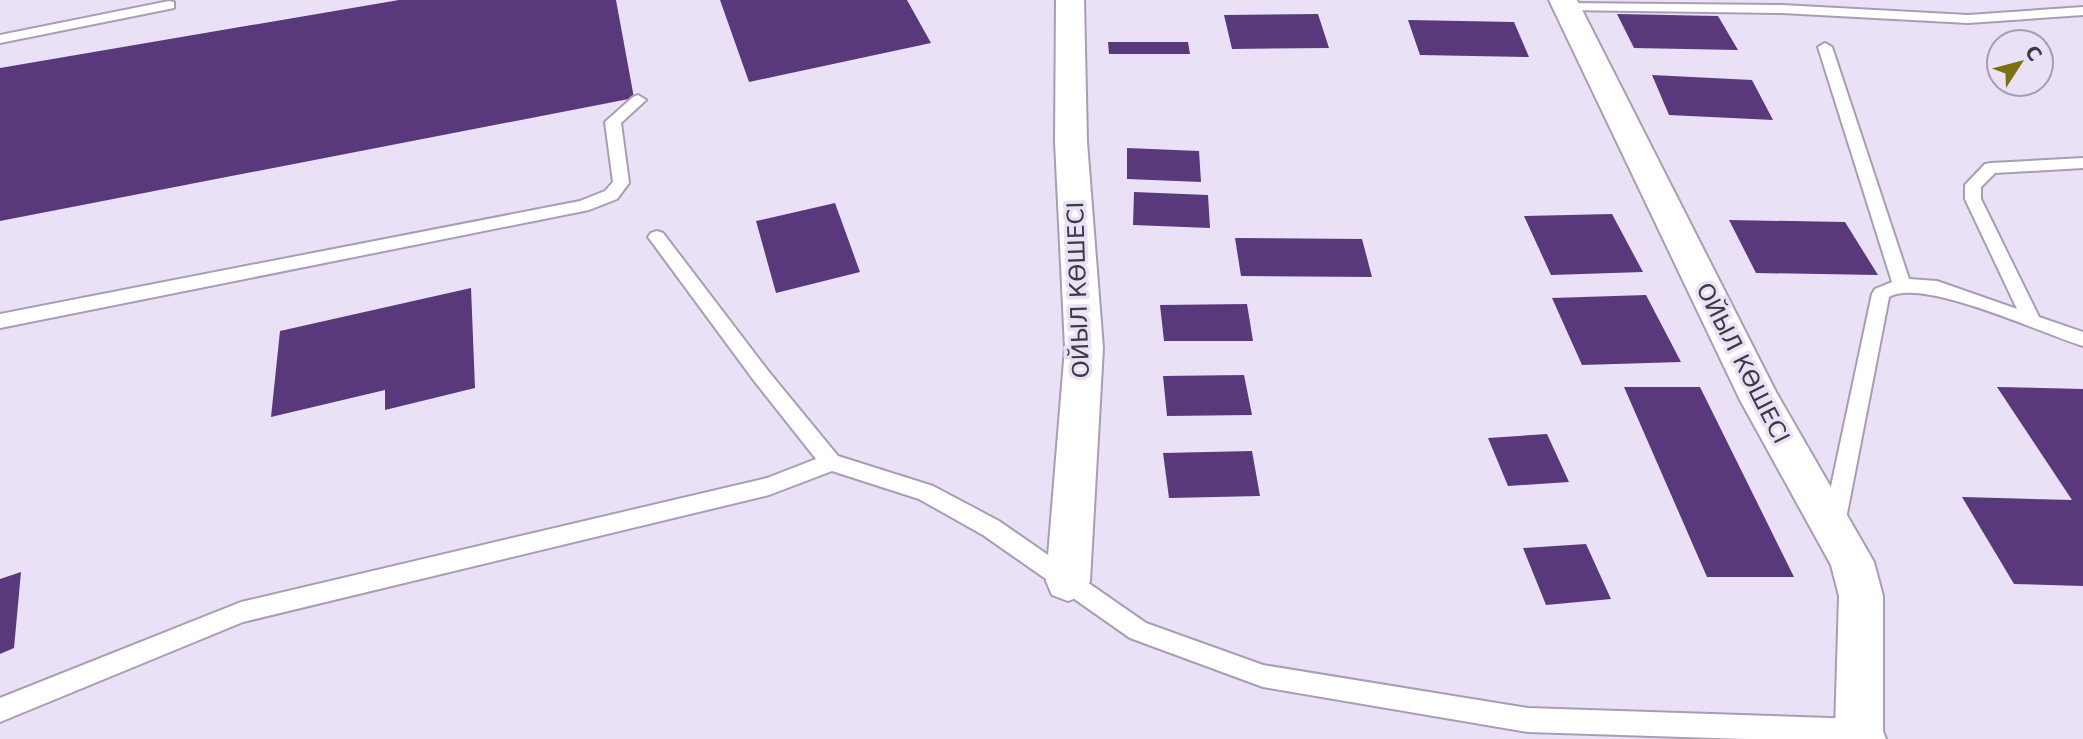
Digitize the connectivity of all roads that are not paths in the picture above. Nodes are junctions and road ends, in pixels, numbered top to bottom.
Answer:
1 (1070, 0) edge
2 (1565, 3) edge
3 (169, 5) dead end
4 (2083, 11) edge
5 (0, 39) edge
6 (1825, 47) dead end
7 (638, 100) dead end
8 (2083, 163) edge
9 (657, 237) dead end
10 (1902, 286) junction
11 (0, 321) edge
12 (2032, 321) junction
13 (2083, 339) edge
14 (831, 462) junction
15 (1833, 528) junction
16 (1068, 580) junction
17 (0, 710) edge
18 (1861, 735) edge

1 - 16 street, ОЙЫЛ КӨШЕСІ
2 - 4 lane
2 - 15 street, ОЙЫЛ КӨШЕСІ
3 - 5 lane
6 - 10 lane
7 - 11 lane
8 - 12 lane
9 - 14 lane
10 - 12 lane
10 - 15 lane
12 - 13 lane
14 - 16 lane
14 - 17 lane
15 - 18 street, ОЙЫЛ КӨШЕСІ
16 - 18 lane

